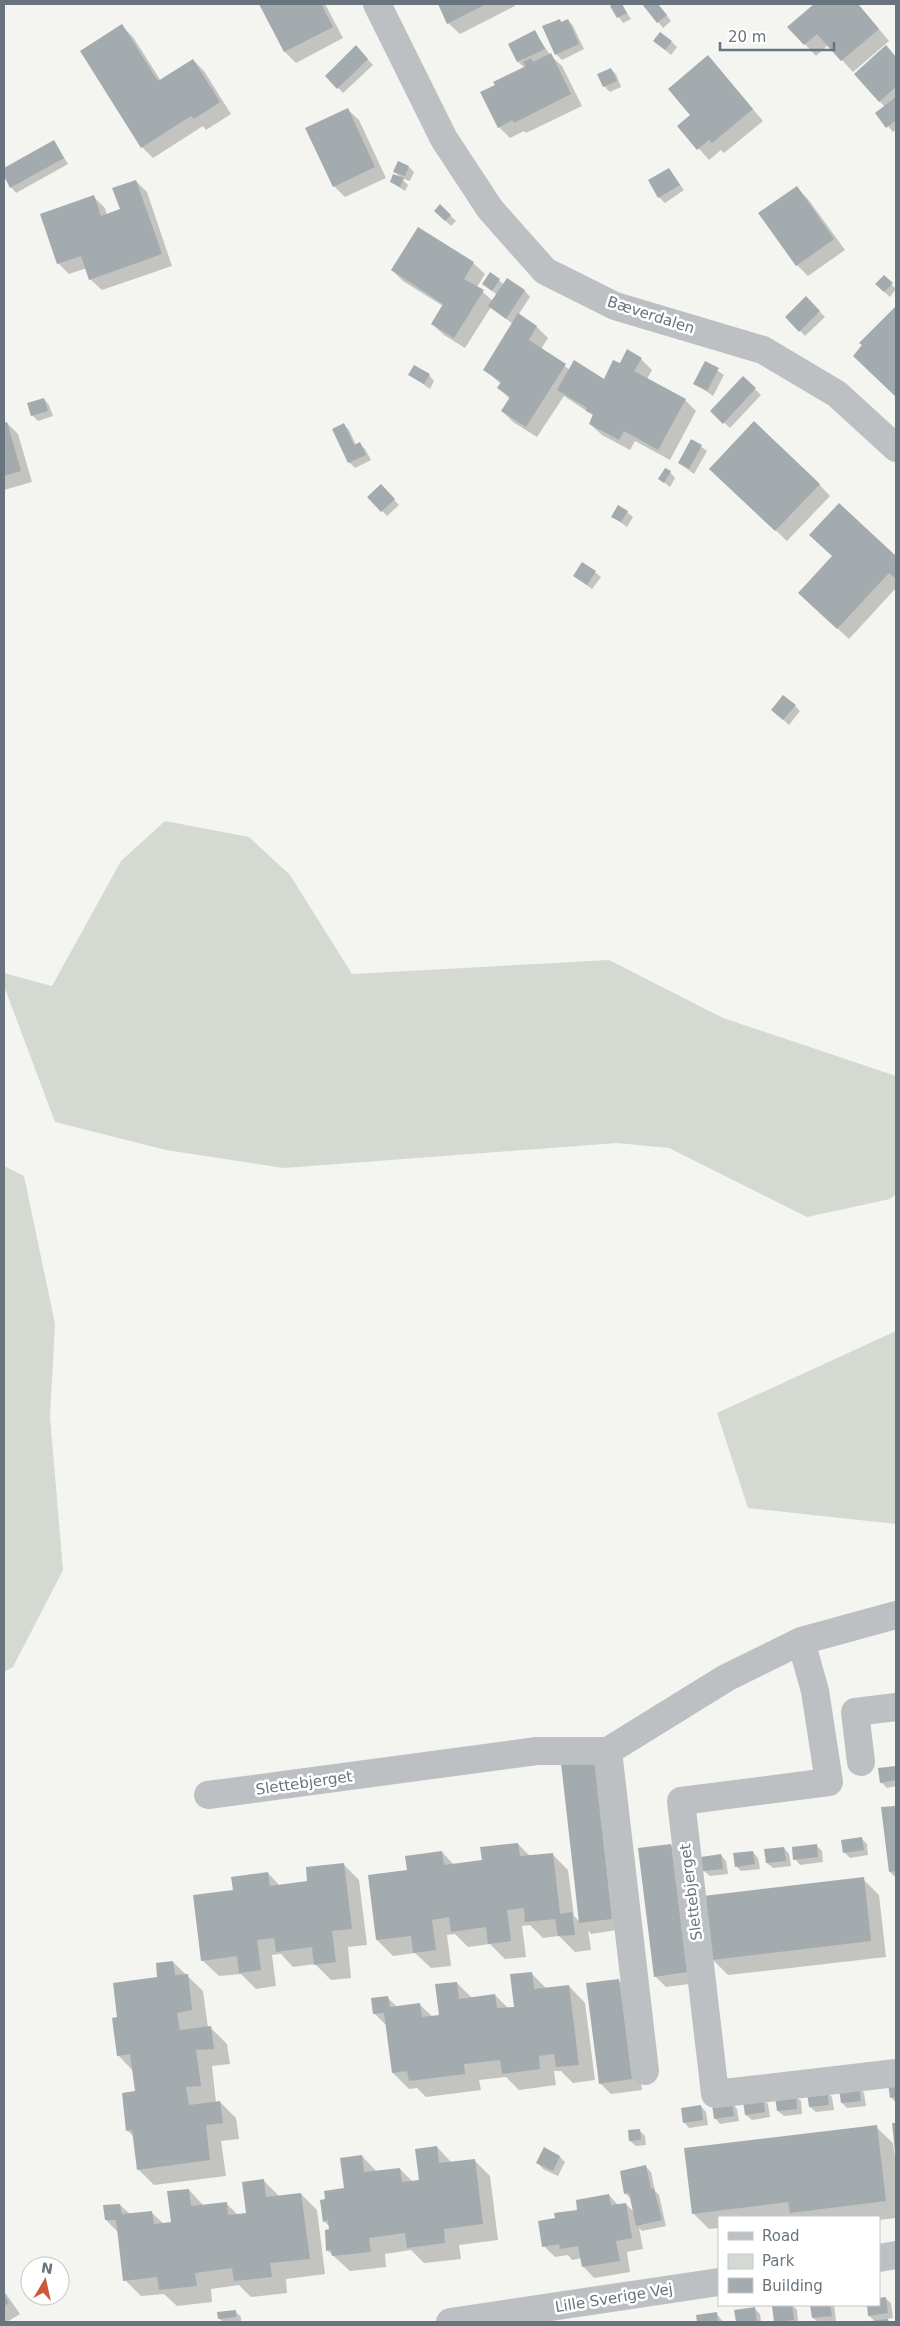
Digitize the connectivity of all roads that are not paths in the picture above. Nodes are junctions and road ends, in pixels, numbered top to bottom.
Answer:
1 (377, 4) edge
2 (896, 448) edge
3 (896, 1615) edge
4 (801, 1641) junction
5 (896, 1707) edge
6 (608, 1751) junction
7 (861, 1762) dead end
8 (208, 1795) dead end
9 (646, 2071) dead end
10 (896, 2073) edge
11 (896, 2255) edge
12 (880, 2258) edge
13 (718, 2282) edge
14 (450, 2322) edge

1 - 2 street, Bæverdalen
3 - 4 street
4 - 6 street
4 - 10 street, Slettebjerget
5 - 7 street
6 - 8 street, Slettebjerget
6 - 9 street
11 - 12 street
13 - 14 street, Lille Sverige Vej

